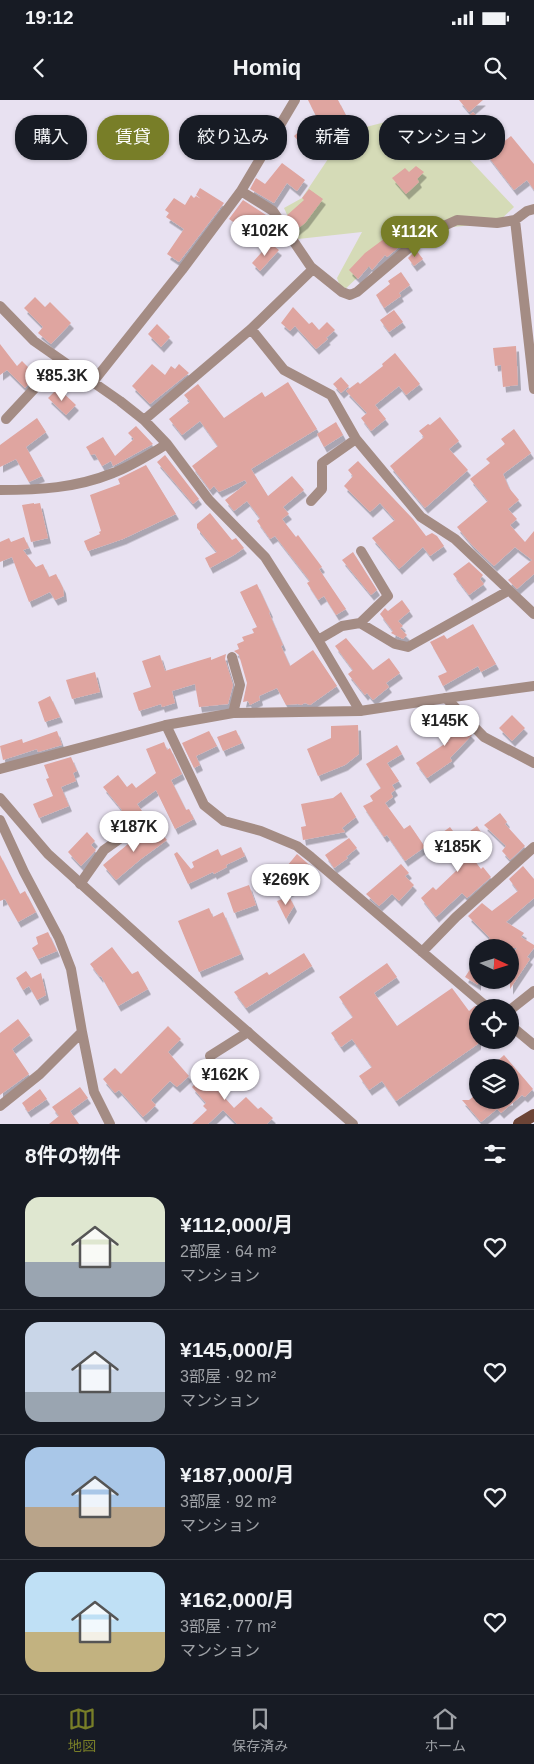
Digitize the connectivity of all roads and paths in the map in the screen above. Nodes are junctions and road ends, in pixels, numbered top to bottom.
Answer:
1 (295, 100) edge
2 (241, 191) junction
3 (534, 209) edge
4 (515, 220) junction
5 (313, 269) junction
6 (0, 306) edge
7 (252, 329) junction
8 (61, 360) junction
9 (93, 382) junction
10 (534, 389) edge
11 (6, 419) dead end
12 (144, 420) junction
13 (356, 439) junction
14 (167, 444) junction
15 (0, 490) edge
16 (311, 501) dead end
17 (361, 551) dead end
18 (508, 591) junction
19 (534, 614) edge
20 (360, 623) junction
21 (318, 640) junction
22 (232, 657) dead end
23 (534, 686) edge
24 (446, 698) junction
25 (360, 711) junction
26 (233, 713) junction
27 (166, 725) junction
28 (534, 763) edge
29 (0, 769) edge
30 (0, 798) edge
31 (0, 820) edge
32 (132, 830) dead end
33 (534, 847) edge
34 (80, 884) junction
35 (422, 952) junction
36 (534, 991) edge
37 (477, 999) edge
38 (519, 1003) edge
39 (82, 1032) junction
40 (248, 1032) junction
41 (519, 1032) edge
42 (534, 1045) edge
43 (210, 1056) dead end
44 (0, 1106) edge
45 (534, 1115) edge
46 (110, 1124) edge
47 (354, 1124) edge
48 (519, 1124) edge

1 - 2 street
2 - 5 street
2 - 9 street
3 - 4 street
4 - 5 street
4 - 10 street
5 - 7 street
6 - 8 street
7 - 12 street
7 - 13 street
8 - 9 street
8 - 11 street
9 - 12 street
12 - 14 street
13 - 16 street
13 - 18 street
14 - 15 street
14 - 21 street
17 - 20 street
18 - 19 street
18 - 20 street
20 - 21 street
21 - 25 street
22 - 26 street
23 - 24 street
24 - 25 street
24 - 28 street
25 - 26 street
26 - 27 street
27 - 29 street
27 - 35 street
30 - 34 street
31 - 39 street
32 - 34 street
33 - 35 street
34 - 40 street
35 - 37 street
36 - 38 street
39 - 44 street
39 - 46 street
40 - 43 street
40 - 47 street
41 - 42 street
45 - 48 main road

